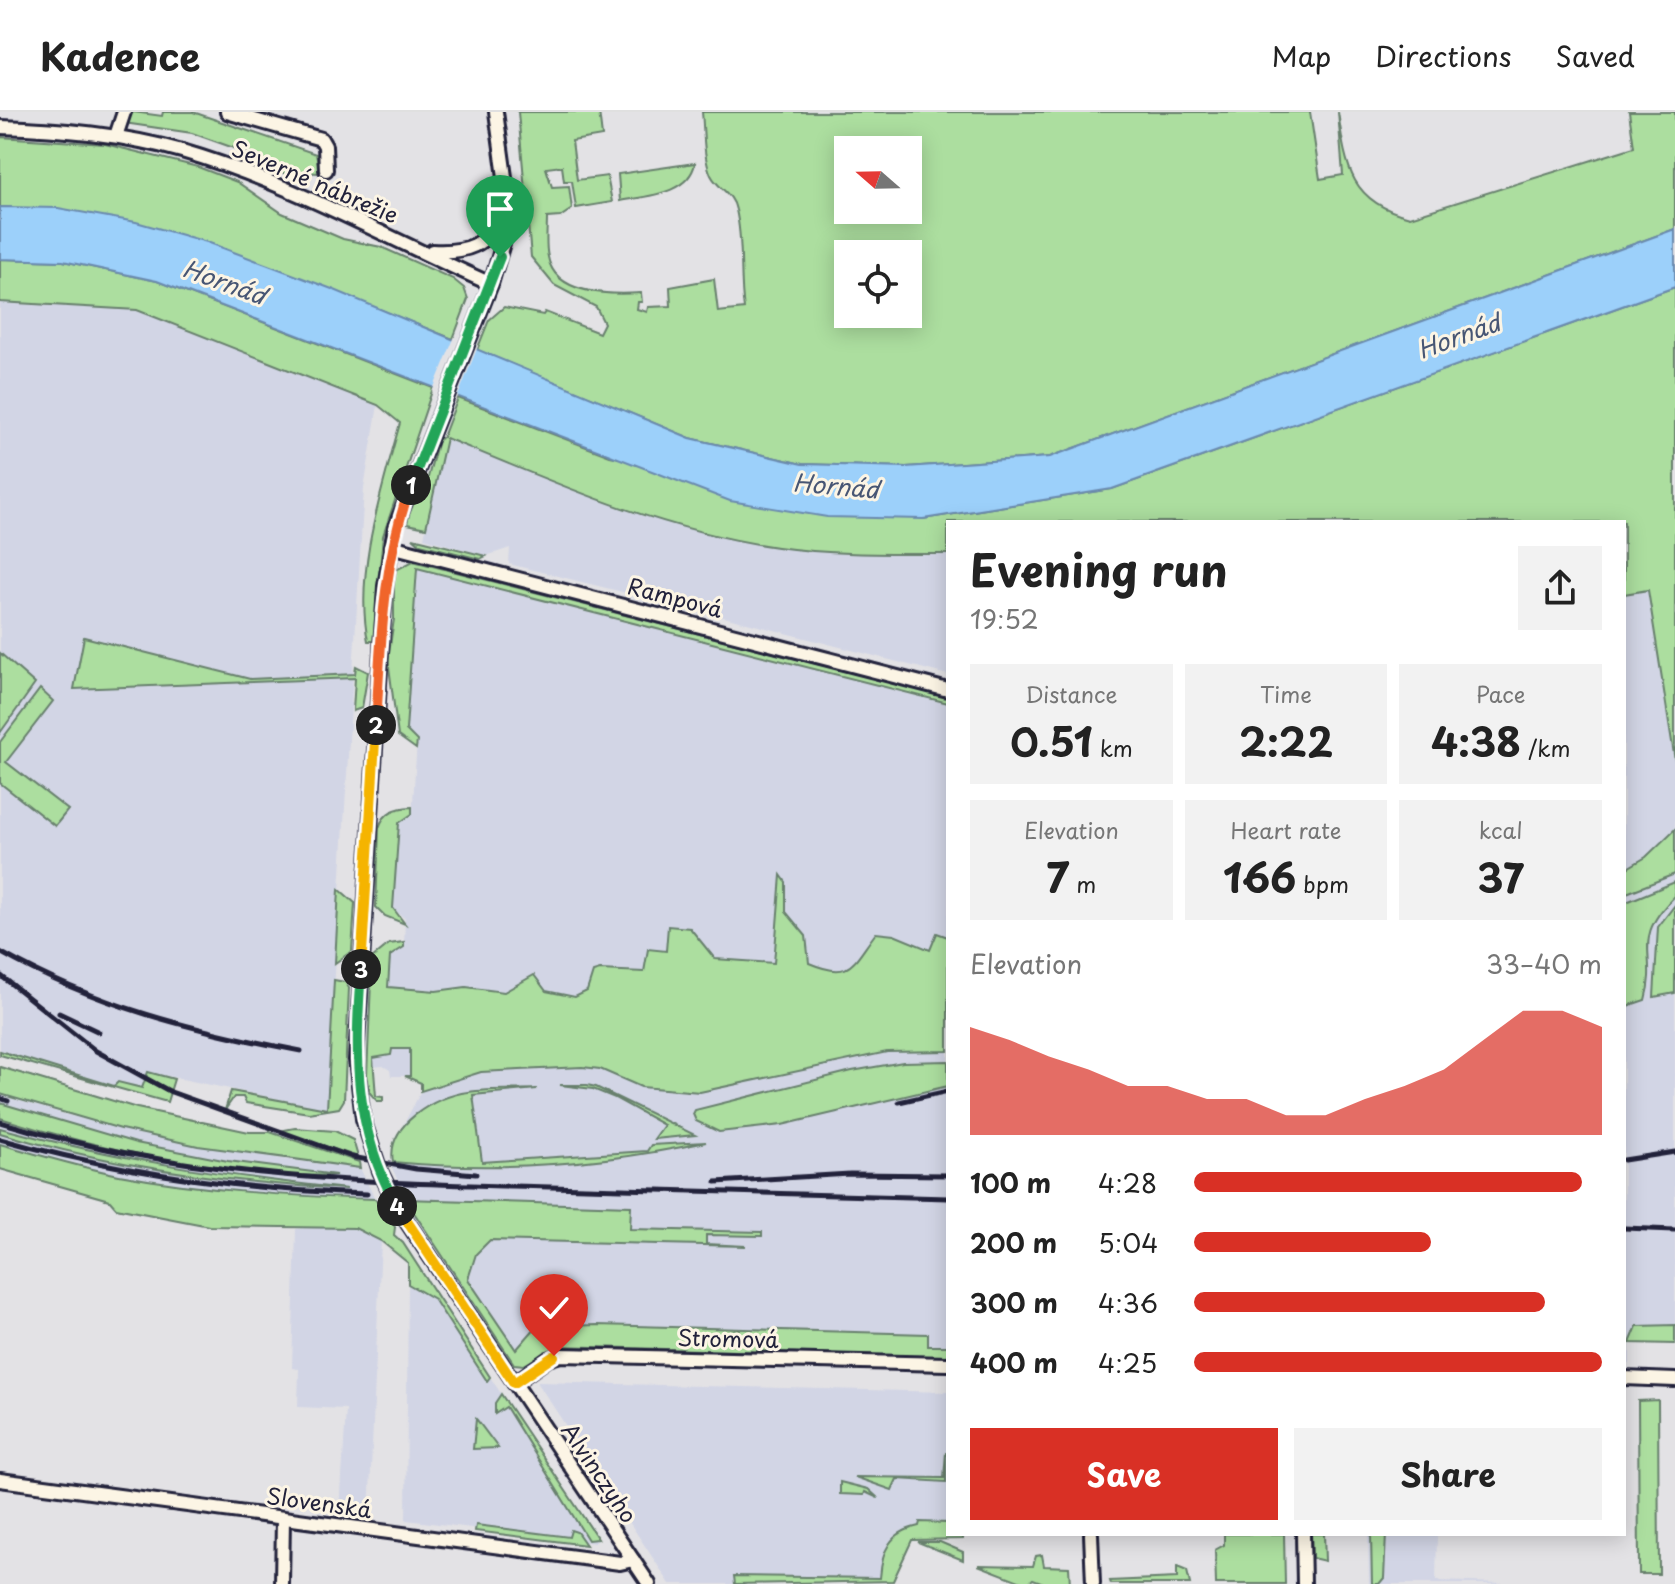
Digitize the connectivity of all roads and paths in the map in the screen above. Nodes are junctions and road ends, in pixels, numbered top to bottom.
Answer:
1 (124, 112) edge
2 (227, 112) edge
3 (496, 112) edge
4 (0, 127) edge
5 (116, 136) junction
6 (326, 170) dead end
7 (507, 211) junction
8 (424, 250) junction
9 (491, 284) junction
10 (391, 546) junction
11 (946, 689) edge
12 (946, 1364) edge
13 (1626, 1378) edge
14 (1675, 1380) edge
15 (514, 1383) junction
16 (0, 1480) edge
17 (283, 1518) junction
18 (1091, 1536) edge
19 (1303, 1536) edge
20 (633, 1560) junction
21 (282, 1584) edge
22 (649, 1584) edge
23 (1093, 1584) edge
24 (1304, 1584) edge

1 - 5 street
2 - 6 street, Severné nábrežie
3 - 7 street
4 - 5 street, Severné nábrežie
5 - 8 street, Severné nábrežie
7 - 8 street
7 - 9 street
8 - 9 street, Severné nábrežie
9 - 10 street
10 - 11 street, Rampová
10 - 15 street, Alvinczyho
12 - 15 street, Stromová
13 - 14 street
15 - 20 street, Alvinczyho
16 - 17 street, Slovenská
17 - 20 street, Slovenská
17 - 21 street
18 - 23 street
19 - 24 street
20 - 22 street, Alvinczyho

